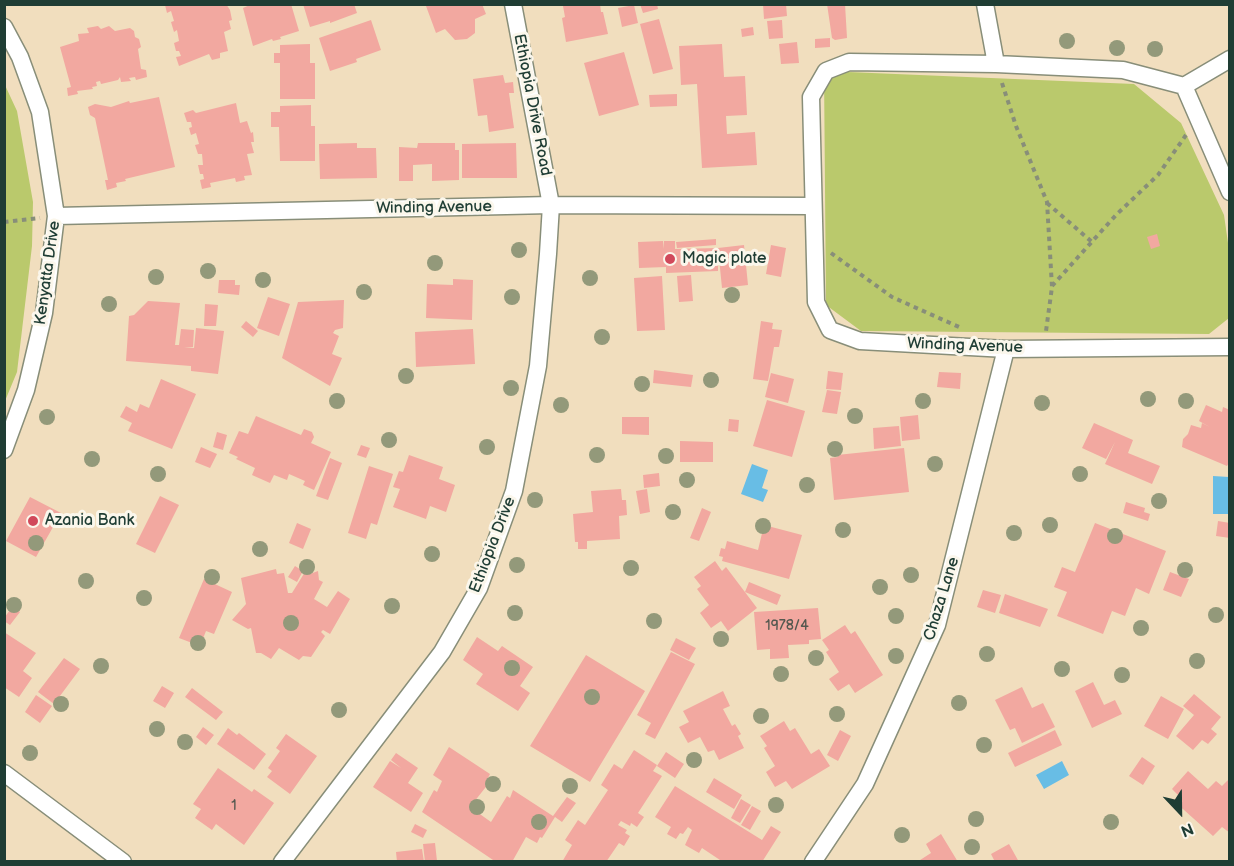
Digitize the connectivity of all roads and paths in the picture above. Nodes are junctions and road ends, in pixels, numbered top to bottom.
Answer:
1 (513, 4) edge
2 (985, 4) edge
3 (4, 27) edge
4 (1230, 59) edge
5 (996, 64) junction
6 (1184, 86) junction
7 (1197, 118) junction
8 (1230, 192) edge
9 (1047, 202) junction
10 (551, 205) junction
11 (812, 207) junction
12 (56, 216) junction
13 (4, 222) edge
14 (814, 240) junction
15 (1092, 242) junction
16 (1052, 287) junction
17 (965, 330) dead end
18 (1230, 347) edge
19 (1006, 349) junction
20 (1044, 349) junction
21 (4, 450) edge
22 (4, 773) edge
23 (123, 861) edge
24 (282, 861) edge
25 (813, 861) edge

1 - 10 street, Ethiopia Drive Road
2 - 5 street
3 - 12 street, Kenyatta Drive
4 - 6 street
5 - 6 street, Winding Avenue
5 - 9 path
5 - 11 street, Winding Avenue
6 - 7 street
7 - 8 street
7 - 15 path
9 - 15 path
9 - 16 path
10 - 11 street, Winding Avenue
10 - 12 street, Winding Avenue
10 - 24 street, Ethiopia Drive
11 - 14 street, Winding Avenue
12 - 13 path
12 - 21 street, Kenyatta Drive
14 - 17 path
14 - 19 street, Winding Avenue
15 - 16 path
16 - 20 path
18 - 20 street, Winding Avenue
19 - 20 street, Winding Avenue
19 - 25 street, Chaza Lane
22 - 23 street

